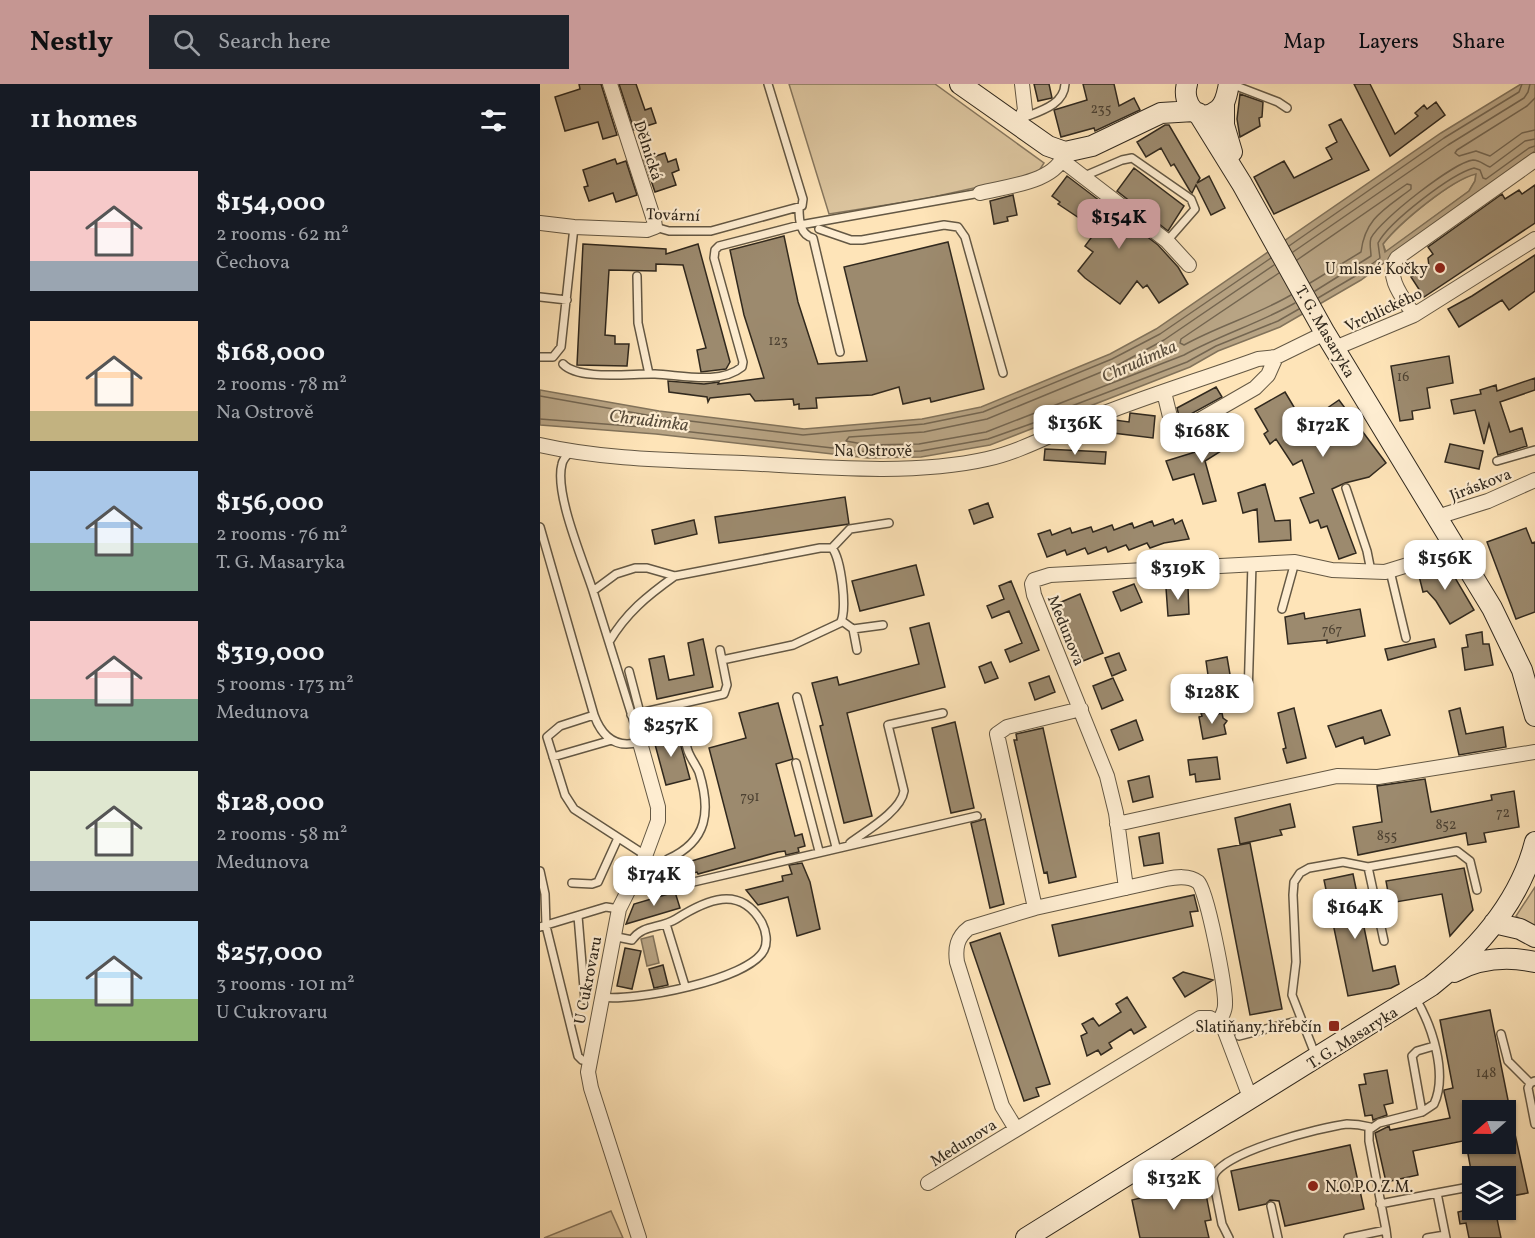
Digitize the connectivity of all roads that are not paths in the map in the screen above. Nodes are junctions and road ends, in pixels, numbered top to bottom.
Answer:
1 (610, 84) edge
2 (768, 84) edge
3 (960, 84) edge
4 (1022, 84) edge
5 (1065, 84) edge
6 (1185, 84) edge
7 (1228, 90) edge
8 (1287, 108) dead end
9 (1196, 112) junction
10 (1021, 121) junction
11 (1122, 130) junction
12 (1064, 157) junction
13 (1535, 160) edge
14 (1082, 177) junction
15 (980, 193) joint
16 (1251, 199) junction
17 (801, 207) junction
18 (540, 223) edge
19 (800, 225) junction
20 (819, 225) junction
21 (574, 227) junction
22 (654, 227) junction
23 (813, 238) junction
24 (1535, 239) edge
25 (1167, 241) junction
26 (1189, 265) dead end
27 (637, 276) dead end
28 (540, 297) edge
29 (567, 300) junction
30 (1414, 315) junction
31 (1327, 336) junction
32 (840, 352) dead end
33 (540, 357) edge
34 (1276, 357) junction
35 (563, 364) dead end
36 (1003, 373) dead end
37 (648, 374) junction
38 (1164, 392) junction
39 (540, 445) edge
40 (1535, 450) edge
41 (570, 452) junction
42 (1497, 461) dead end
43 (1535, 480) edge
44 (1346, 488) dead end
45 (1437, 517) junction
46 (889, 522) dead end
47 (540, 527) edge
48 (1452, 542) junction
49 (832, 548) junction
50 (1295, 562) junction
51 (1252, 564) junction
52 (1371, 571) junction
53 (1390, 572) junction
54 (675, 576) junction
55 (593, 591) junction
56 (1282, 609) dead end
57 (842, 621) junction
58 (883, 625) dead end
59 (853, 629) junction
60 (1406, 638) dead end
61 (609, 642) junction
62 (720, 650) dead end
63 (857, 650) dead end
64 (722, 660) junction
65 (629, 670) dead end
66 (1248, 696) dead end
67 (796, 697) dead end
68 (1080, 709) junction
69 (640, 713) junction
70 (943, 713) dead end
71 (594, 715) junction
72 (631, 715) junction
73 (1535, 716) edge
74 (638, 736) junction
75 (612, 740) junction
76 (1535, 752) edge
77 (553, 757) junction
78 (796, 763) dead end
79 (977, 816) dead end
80 (1117, 824) junction
81 (618, 838) junction
82 (1535, 842) edge
83 (848, 845) junction
84 (836, 848) junction
85 (819, 851) junction
86 (645, 855) junction
87 (668, 859) dead end
88 (1368, 867) junction
89 (540, 871) edge
90 (635, 875) junction
91 (572, 883) dead end
92 (1126, 888) junction
93 (1477, 890) dead end
94 (1035, 908) junction
95 (619, 909) junction
96 (578, 916) junction
97 (1494, 923) junction
98 (666, 924) junction
99 (543, 926) edge
100 (612, 936) junction
101 (1535, 937) edge
102 (1384, 941) dead end
103 (1528, 961) edge
104 (685, 986) junction
105 (1423, 992) junction
106 (601, 997) junction
107 (585, 1000) dead end
108 (1300, 1020) junction
109 (1219, 1022) junction
110 (1501, 1034) dead end
111 (1239, 1036) dead end
112 (1434, 1047) junction
113 (1317, 1059) junction
114 (589, 1061) junction
115 (1532, 1082) edge
116 (1251, 1100) junction
117 (1422, 1112) junction
118 (1535, 1124) edge
119 (1370, 1127) junction
120 (1016, 1129) junction
121 (928, 1183) dead end
122 (1462, 1188) edge
123 (1437, 1193) junction
124 (1380, 1204) junction
125 (1271, 1206) dead end
126 (1386, 1234) edge
127 (1446, 1236) edge
128 (639, 1238) edge
129 (1026, 1238) edge
130 (1229, 1238) edge
131 (1278, 1238) edge
132 (1348, 1238) edge
133 (1427, 1238) edge

1 - 22 street, Dělnická
2 - 17 lane
3 - 10 main road
4 - 10 street
5 - 10 lane
6 - 9 main road, T. G. Masaryka
6 - 11 main road
7 - 8 lane
7 - 9 main road
7 - 16 main road, T. G. Masaryka
9 - 11 main road
9 - 16 main road, T. G. Masaryka
10 - 12 main road
11 - 12 main road
12 - 14 street
12 - 15 street
13 - 30 street
14 - 25 street
14 - 25 lane
15 - 20 lane
16 - 31 main road, T. G. Masaryka
17 - 19 lane
17 - 22 lane, Tovární
18 - 21 street, Tovární
19 - 20 lane
19 - 23 lane
19 - 37 lane
20 - 23 lane
20 - 36 lane
21 - 22 street, Tovární
21 - 29 lane
23 - 32 lane
24 - 30 street, Vrchlického
25 - 26 street
27 - 37 lane
28 - 29 lane
29 - 33 lane
30 - 31 street, Vrchlického
31 - 34 street, Na Ostrově
31 - 45 main road, T. G. Masaryka
34 - 38 street, Na Ostrově
34 - 38 street
35 - 37 lane
38 - 41 street, Na Ostrově
39 - 41 street, Na Ostrově
40 - 42 lane
41 - 55 lane
43 - 45 street, Jiráskova
44 - 52 lane
45 - 48 main road, T. G. Masaryka
46 - 49 lane
47 - 71 lane
48 - 53 street, Medunova
48 - 73 main road, T. G. Masaryka
49 - 54 lane
49 - 57 lane
50 - 51 street, Medunova
50 - 52 street, Medunova
50 - 56 lane
51 - 66 lane
51 - 68 street, Medunova
52 - 53 street, Medunova
53 - 60 lane
54 - 55 lane
54 - 61 lane
55 - 61 lane
57 - 59 lane
57 - 64 lane
58 - 59 lane
59 - 63 lane
61 - 72 lane
62 - 64 lane
64 - 69 lane
65 - 69 lane
67 - 84 lane
68 - 80 street, Medunova
68 - 94 street
69 - 72 lane
70 - 83 lane
71 - 75 lane
71 - 77 lane
72 - 74 lane
74 - 75 lane
74 - 86 street, U Cukrovaru
74 - 87 lane
75 - 77 lane
76 - 80 street
77 - 81 lane
78 - 85 lane
79 - 83 lane
80 - 92 street, Medunova
81 - 86 lane
81 - 91 lane
82 - 97 main road, T. G. Masaryka
83 - 84 lane
84 - 85 lane
85 - 90 lane
86 - 90 street, U Cukrovaru
88 - 93 lane
88 - 102 lane
88 - 108 lane
89 - 99 lane
90 - 95 street, U Cukrovaru
92 - 94 street, Medunova
92 - 109 street, Medunova
94 - 120 street, Medunova
95 - 96 lane
95 - 100 street, U Cukrovaru
96 - 99 lane
96 - 107 lane
97 - 101 main road
97 - 103 main road
97 - 105 main road, T. G. Masaryka
98 - 100 lane
98 - 104 lane
98 - 104 lane
99 - 114 lane
100 - 106 street, U Cukrovaru
103 - 105 main road
104 - 106 lane
105 - 112 lane
105 - 113 main road, T. G. Masaryka
106 - 114 street, U Cukrovaru
108 - 111 lane
108 - 113 lane
109 - 116 street
109 - 120 street, Medunova
110 - 115 lane
112 - 117 lane
112 - 117 lane
113 - 116 main road, T. G. Masaryka
114 - 128 street, U Cukrovaru
115 - 118 lane
116 - 129 main road, T. G. Masaryka
117 - 119 lane
119 - 124 lane
119 - 130 lane
120 - 121 street, Medunova
122 - 123 lane
123 - 124 lane
123 - 127 lane
124 - 126 lane
125 - 131 lane
126 - 132 lane
127 - 133 lane

